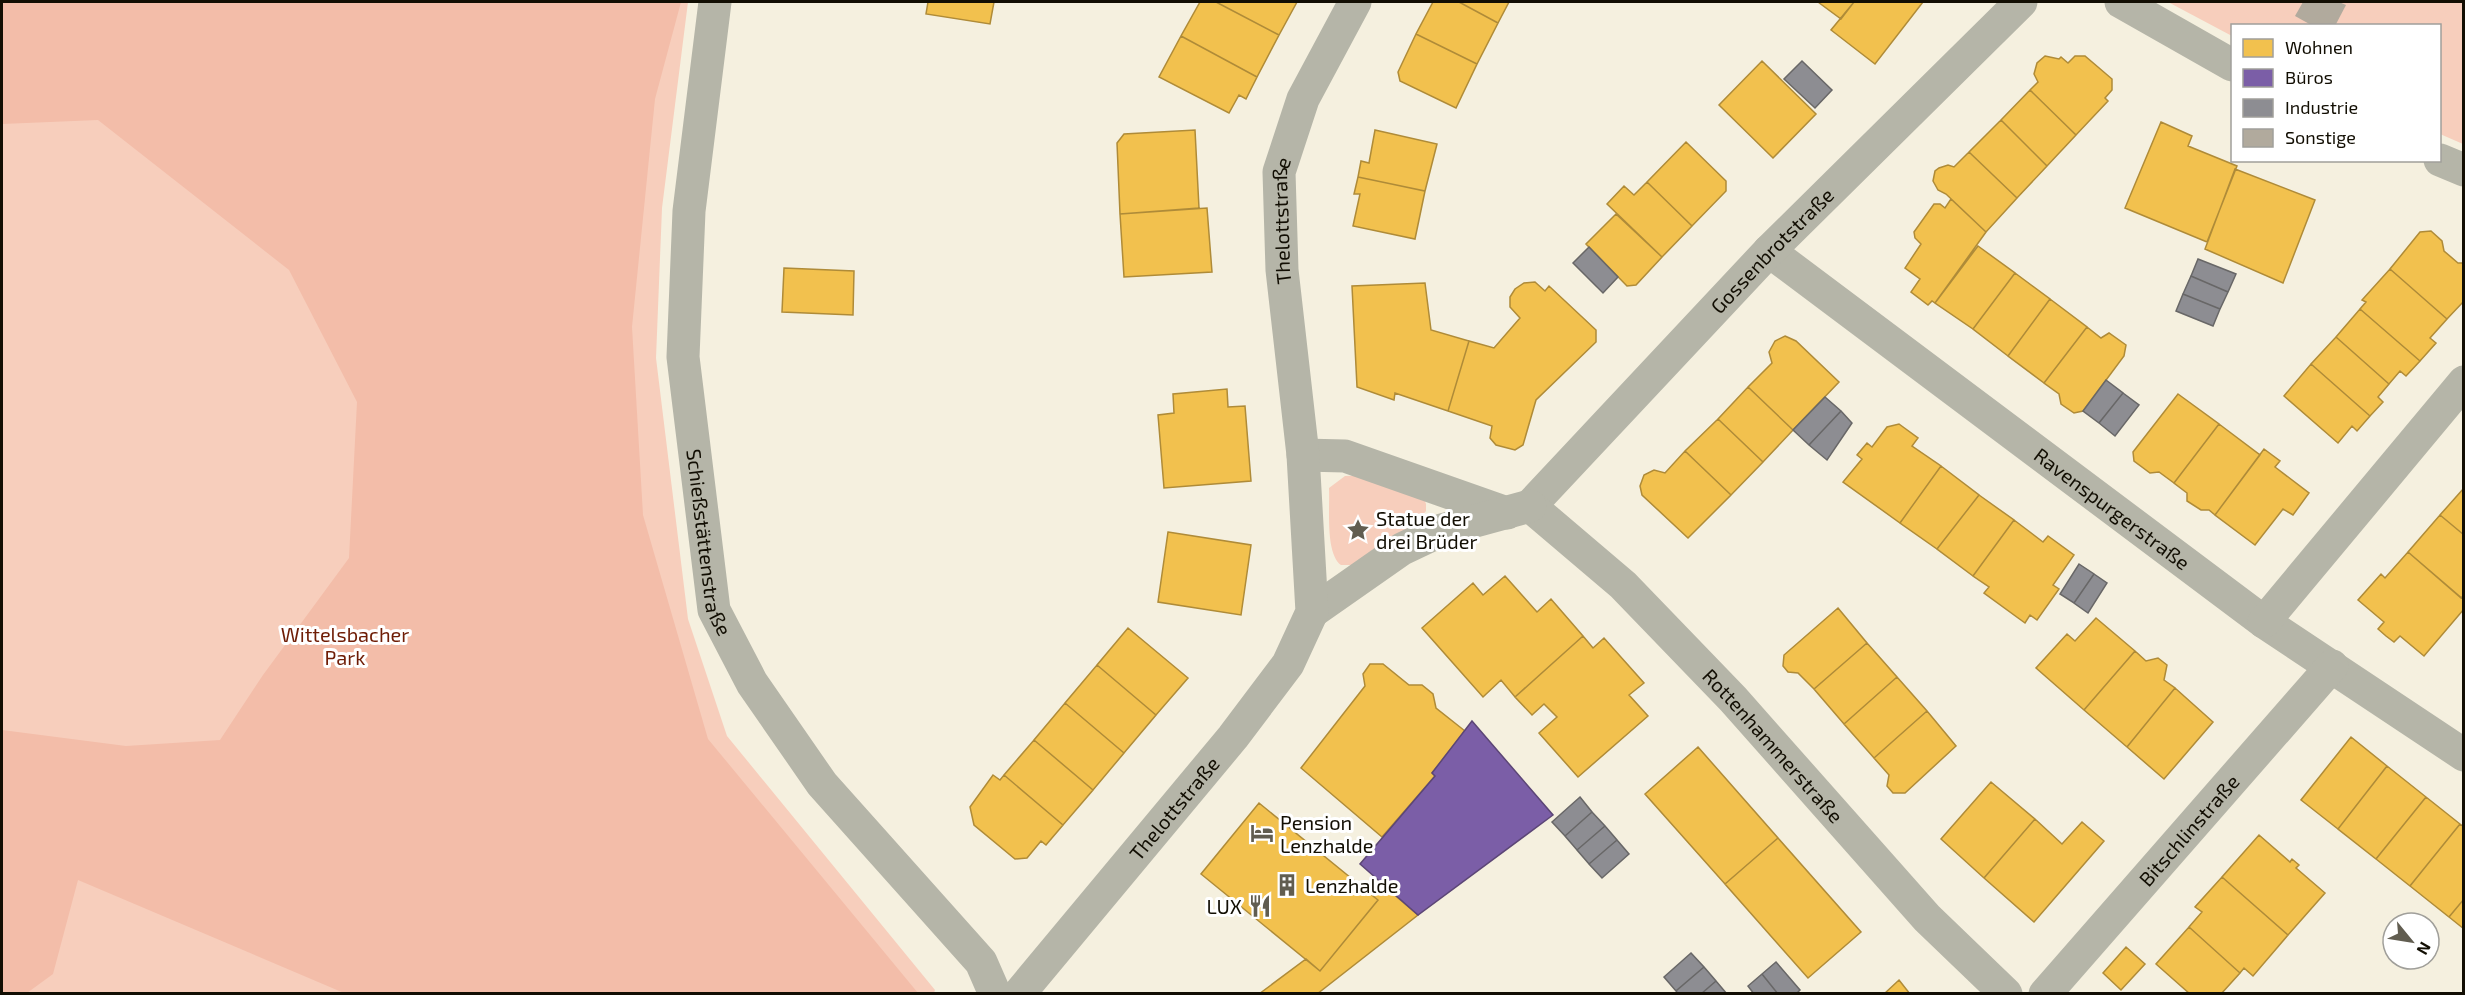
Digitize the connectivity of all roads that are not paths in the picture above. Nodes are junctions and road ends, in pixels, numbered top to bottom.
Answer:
1 (715, 2) edge
2 (1355, 2) edge
3 (2021, 2) edge
4 (2121, 2) edge
5 (2231, 64) edge
6 (2441, 161) edge
7 (2463, 170) edge
8 (1768, 251) junction
9 (2463, 382) edge
10 (1303, 455) junction
11 (1519, 509) junction
12 (1312, 612) junction
13 (2264, 622) junction
14 (2332, 666) junction
15 (2463, 755) edge
16 (995, 993) edge
17 (1019, 993) edge
18 (2006, 993) edge
19 (2045, 993) edge

1 - 16 street, Schießstättenstraße
2 - 10 street, Thelottstraße
3 - 8 street, Gossenbrotstraße
4 - 5 street
6 - 7 street
8 - 11 street, Gossenbrotstraße
8 - 13 street, Ravenspurgerstraße
9 - 13 street
10 - 11 street
10 - 12 street, Thelottstraße
11 - 12 street
11 - 18 street, Rottenhammerstraße
12 - 17 street, Thelottstraße
13 - 14 street, Ravenspurgerstraße
14 - 15 street, Ravenspurgerstraße
14 - 19 street, Bitschlinstraße

